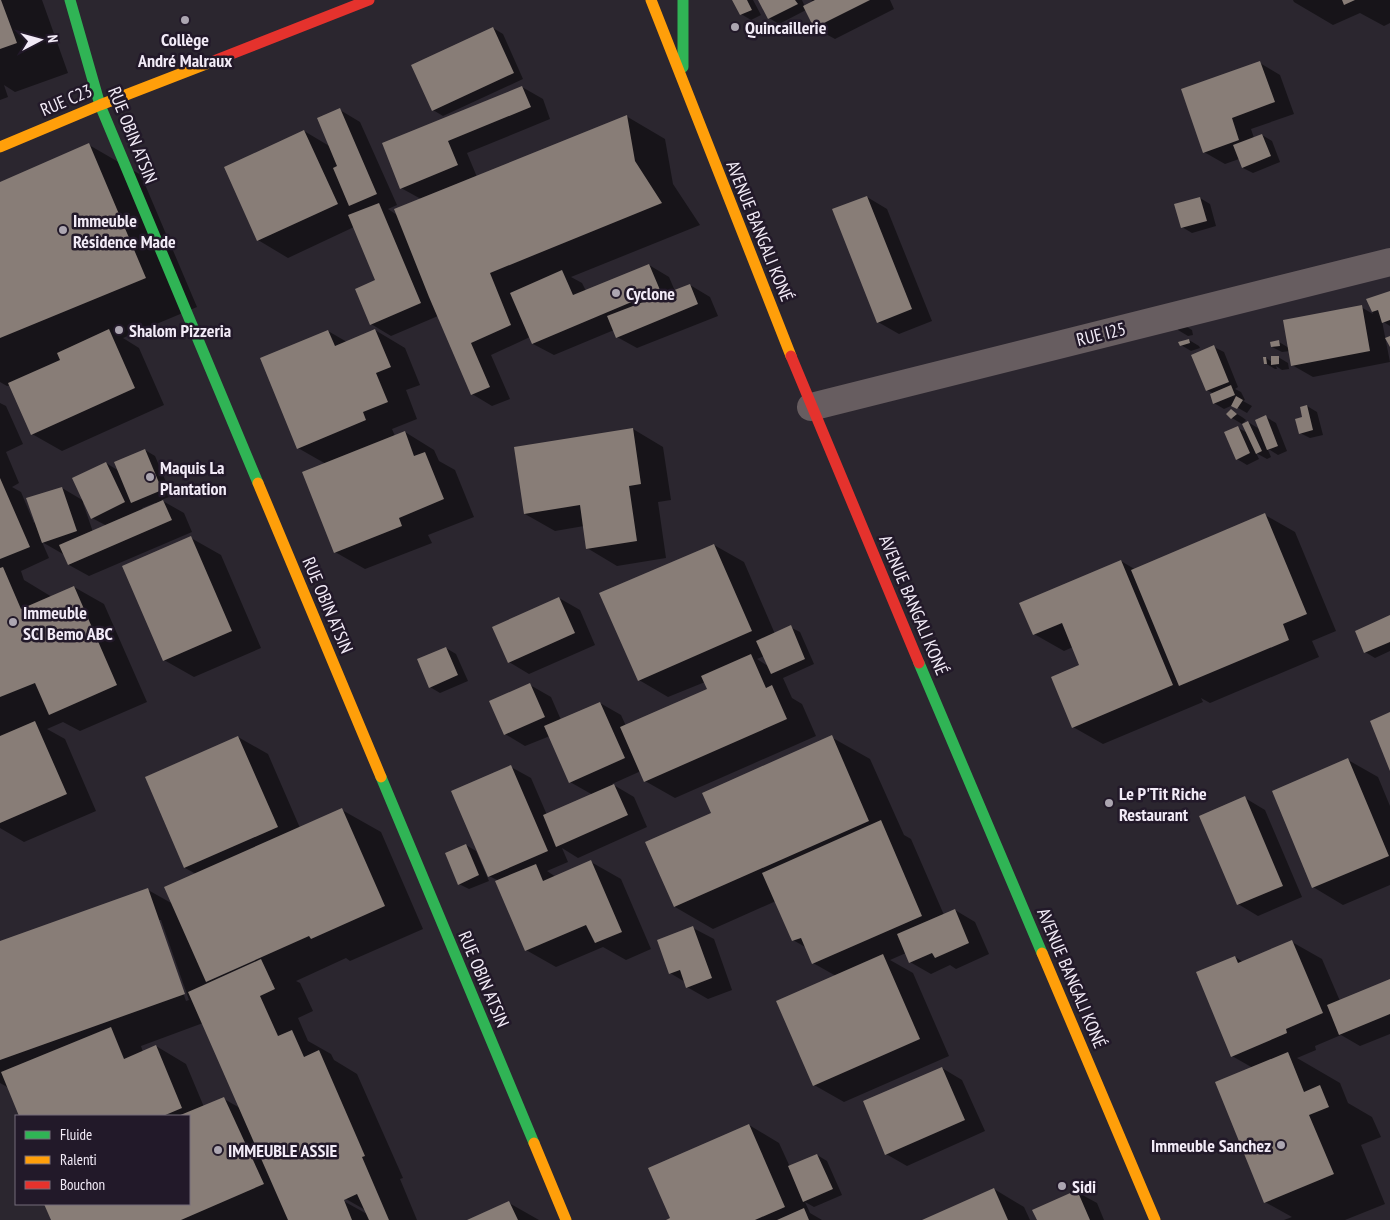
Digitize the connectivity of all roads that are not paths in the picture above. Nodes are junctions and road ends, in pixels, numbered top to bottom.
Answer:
1 (70, 0) edge
2 (369, 0) edge
3 (651, 0) edge
4 (683, 0) edge
5 (683, 81) junction
6 (100, 105) junction
7 (0, 147) edge
8 (1390, 262) edge
9 (811, 407) junction
10 (566, 1220) edge
11 (1155, 1220) edge

1 - 6 street, RUE OBIN ATSIN
2 - 6 street, RUE C23
3 - 5 street, AVENUE BANGALI KONÉ
4 - 5 street
5 - 9 street, AVENUE BANGALI KONÉ
6 - 7 street, RUE C23
6 - 10 street, RUE OBIN ATSIN
8 - 9 street, RUE I25
9 - 11 street, AVENUE BANGALI KONÉ

